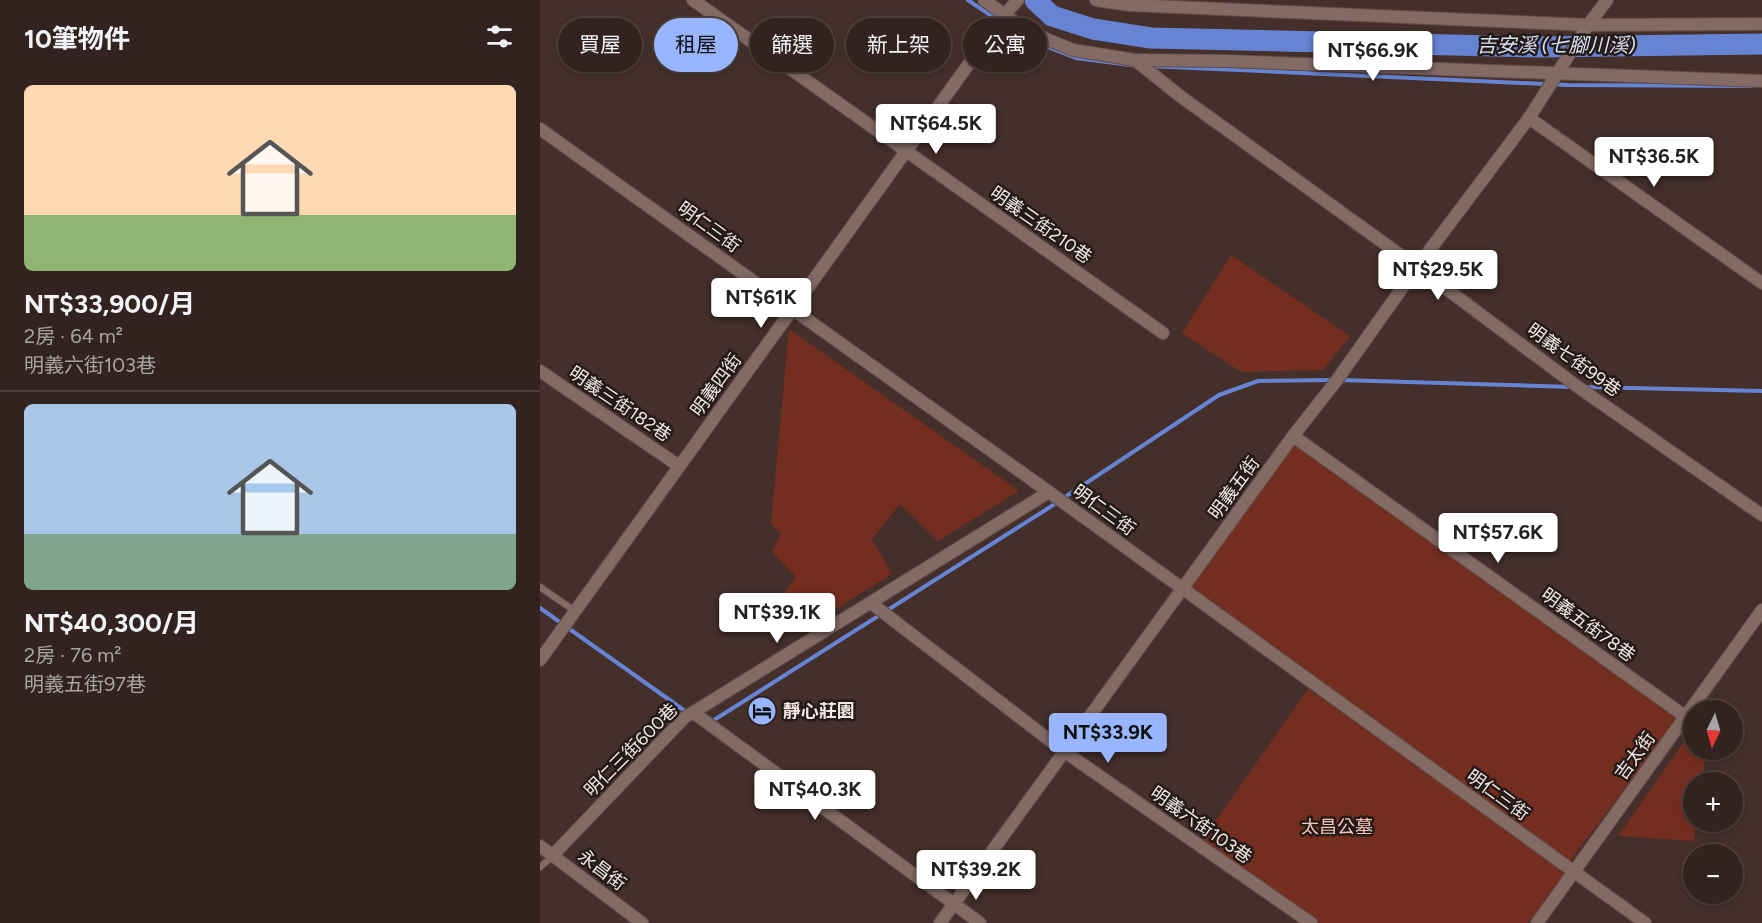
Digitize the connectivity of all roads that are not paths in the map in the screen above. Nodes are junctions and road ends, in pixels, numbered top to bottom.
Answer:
1 (693, 0) edge
2 (984, 0) edge
3 (1096, 0) edge
4 (1607, 0) edge
5 (1011, 7) edge
6 (1762, 24) edge
7 (1588, 25) junction
8 (1135, 60) junction
9 (1557, 74) junction
10 (1762, 81) edge
11 (1529, 118) junction
12 (540, 129) edge
13 (906, 152) junction
14 (1417, 267) junction
15 (1762, 283) edge
16 (793, 310) junction
17 (1163, 333) dead end
18 (540, 371) edge
19 (1293, 436) junction
20 (679, 466) junction
21 (1056, 497) junction
22 (1762, 515) edge
23 (540, 587) edge
24 (1183, 589) junction
25 (871, 603) junction
26 (1762, 610) edge
27 (575, 611) junction
28 (540, 660) edge
29 (1698, 700) edge
30 (694, 713) junction
31 (1683, 715) edge
32 (1683, 721) edge
33 (1065, 752) junction
34 (540, 846) edge
35 (553, 855) junction
36 (540, 867) edge
37 (1574, 872) junction
38 (954, 904) junction
39 (642, 923) edge
40 (940, 923) edge
41 (980, 923) edge
42 (1311, 923) edge
43 (1537, 923) edge
44 (1645, 923) edge

1 - 13 street, 明義三街210巷
2 - 5 street
3 - 7 street
4 - 7 street, 明義五街
5 - 8 street
5 - 13 street, 明義四街
6 - 7 street
7 - 9 street, 明義五街
8 - 9 street
8 - 14 street, 明義七街99巷
9 - 10 street
9 - 11 street, 明義五街
11 - 14 street, 明義五街
11 - 15 street
12 - 16 street, 明仁三街
13 - 16 street, 明義四街
13 - 17 street, 明義三街210巷
14 - 19 street, 明義五街
14 - 22 street, 明義七街99巷
16 - 20 street, 明義四街
16 - 21 street, 明仁三街
18 - 20 street, 明義三街182巷
19 - 24 street, 明義五街
19 - 31 street, 明義五街78巷
20 - 27 street, 明義四街
21 - 24 street, 明仁三街
21 - 25 street, 明仁三街600巷
23 - 27 lane
24 - 33 street, 明義五街
24 - 37 street, 明仁三街
25 - 30 street, 明仁三街600巷
25 - 33 street, 明義六街103巷
26 - 29 street, 吉太街
27 - 28 street, 明義四街
30 - 35 street, 明仁三街600巷
30 - 38 street
32 - 37 street, 吉太街
33 - 38 street, 明義五街
33 - 42 street, 明義六街103巷
34 - 35 street, 永昌街
35 - 36 lane
35 - 39 street, 永昌街
37 - 43 street, 吉太街
37 - 44 street, 明仁三街
38 - 40 street, 明義五街
38 - 41 street

